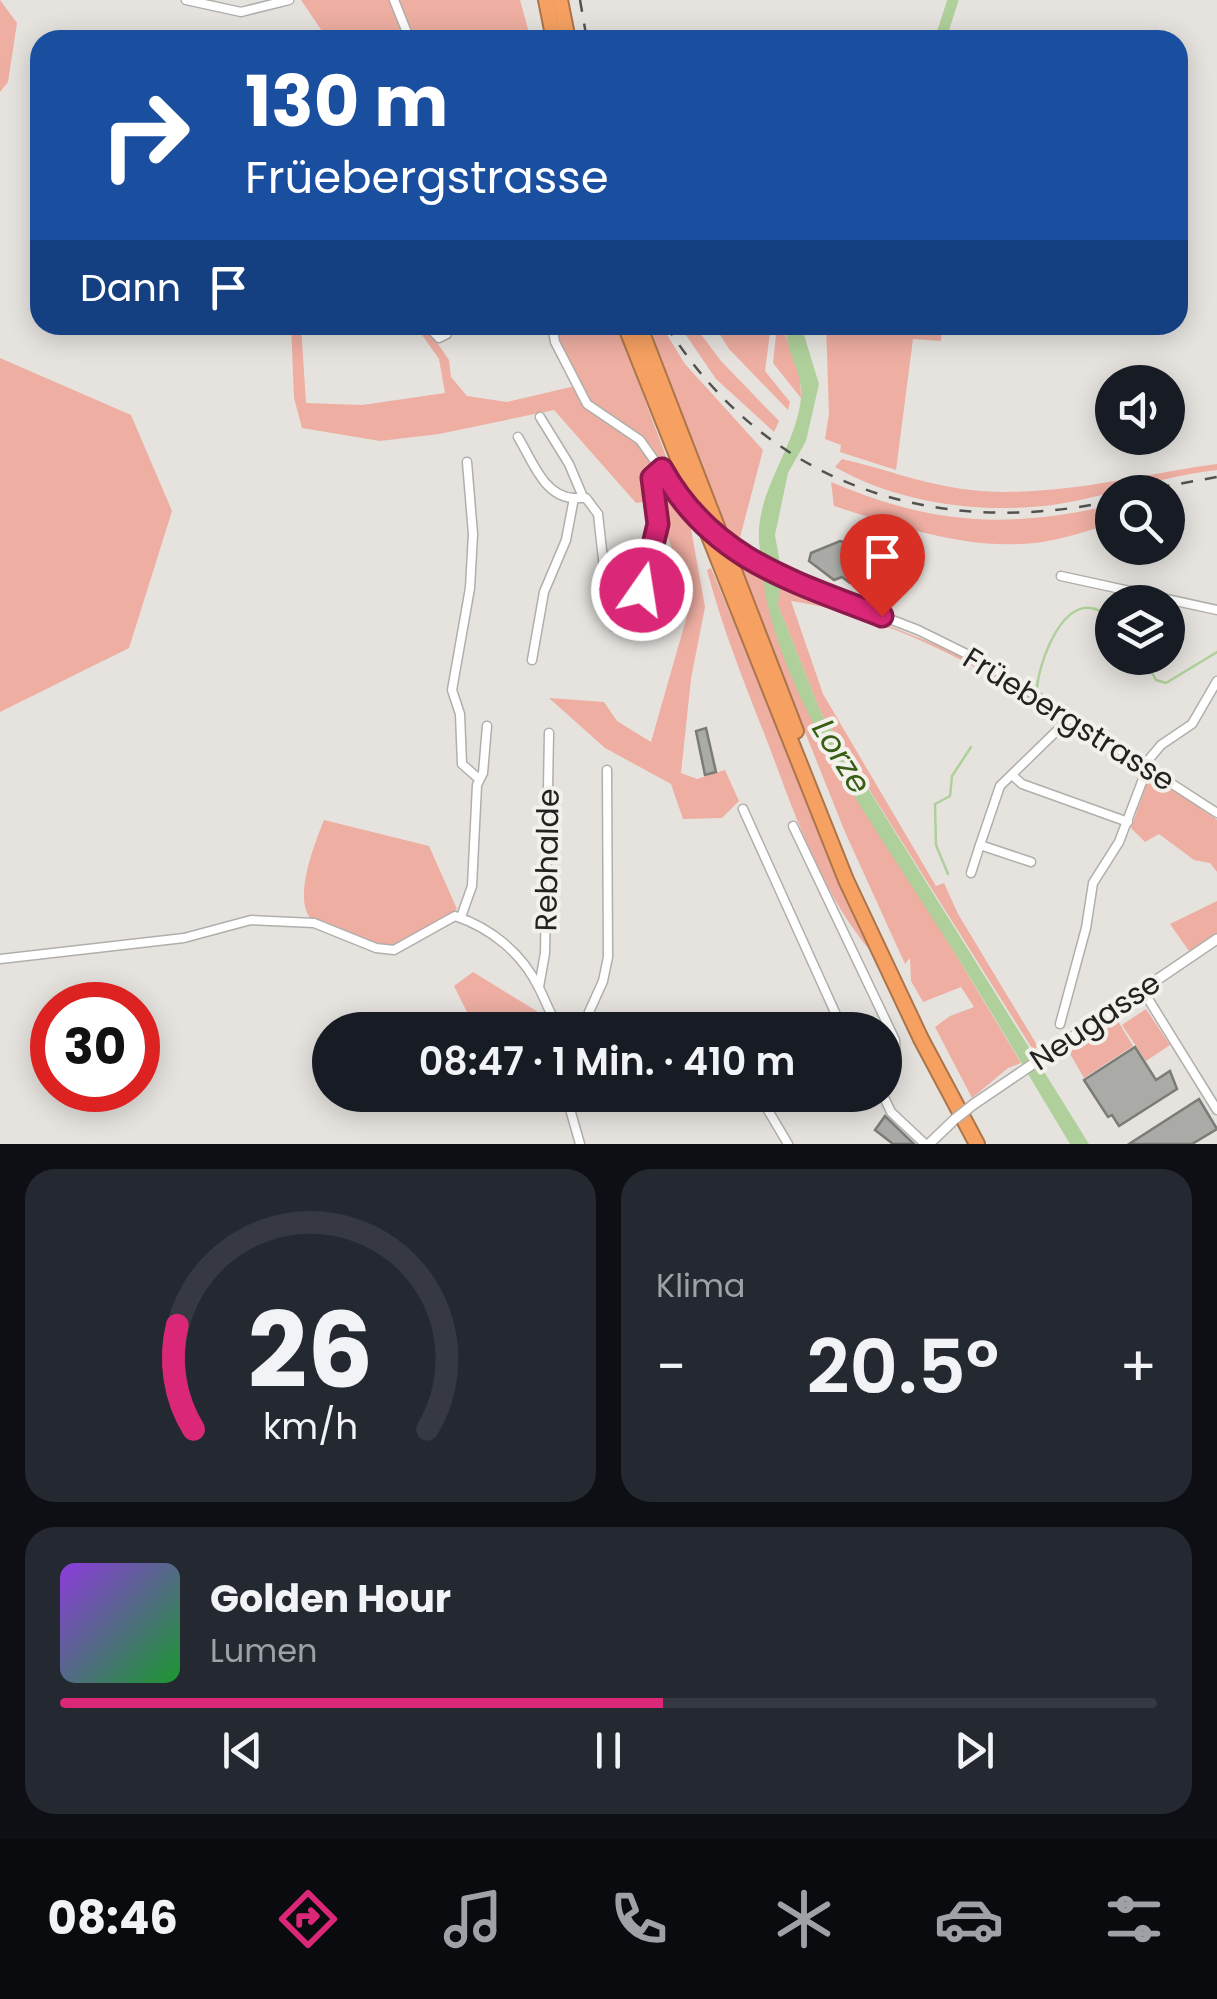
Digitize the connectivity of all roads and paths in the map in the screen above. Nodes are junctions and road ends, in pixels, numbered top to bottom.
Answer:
1 (186, 0) edge
2 (289, 0) edge
3 (394, 0) edge
4 (546, 0) edge
5 (560, 0) edge
6 (406, 30) edge
7 (552, 30) edge
8 (566, 30) edge
9 (553, 335) edge
10 (629, 335) edge
11 (642, 335) edge
12 (540, 417) dead end
13 (518, 437) dead end
14 (467, 462) dead end
15 (662, 469) junction
16 (579, 498) junction
17 (1061, 576) dead end
18 (1217, 610) edge
19 (532, 660) dead end
20 (1217, 682) edge
21 (1072, 716) junction
22 (486, 726) dead end
23 (549, 733) dead end
24 (1147, 765) junction
25 (607, 770) dead end
26 (1012, 775) junction
27 (479, 780) junction
28 (742, 809) dead end
29 (1217, 812) edge
30 (1128, 822) junction
31 (793, 826) dead end
32 (980, 846) junction
33 (1031, 862) dead end
34 (971, 873) dead end
35 (461, 918) junction
36 (1217, 940) edge
37 (0, 959) edge
38 (539, 987) junction
39 (1142, 989) junction
40 (549, 1012) edge
41 (589, 1012) edge
42 (835, 1012) edge
43 (882, 1012) edge
44 (1060, 1024) dead end
45 (1217, 1110) edge
46 (571, 1112) edge
47 (770, 1112) edge
48 (891, 1112) edge
49 (580, 1144) edge
50 (788, 1144) edge
51 (927, 1144) edge
52 (977, 1144) edge
53 (988, 1144) edge

1 - 2 street
3 - 6 street
4 - 7 highway
5 - 8 highway
9 - 15 street, Früebergstrasse
10 - 52 highway
11 - 53 highway
12 - 16 street
13 - 16 street
14 - 27 street
15 - 16 street
15 - 21 street, Früebergstrasse, bridge
16 - 19 street
17 - 18 street
20 - 24 street
21 - 24 street, Früebergstrasse
21 - 26 street
22 - 27 street
23 - 38 street, Rebhalde
24 - 29 street, Früebergstrasse
24 - 30 street
25 - 41 street
26 - 30 street
26 - 32 street
27 - 35 street
28 - 42 street
30 - 44 street
31 - 43 street
32 - 33 street
32 - 34 street
35 - 37 street
35 - 38 street
36 - 39 street, Neugasse
38 - 40 street
39 - 45 street
39 - 51 street, Neugasse, bridge
46 - 49 street
47 - 50 street
48 - 51 street

